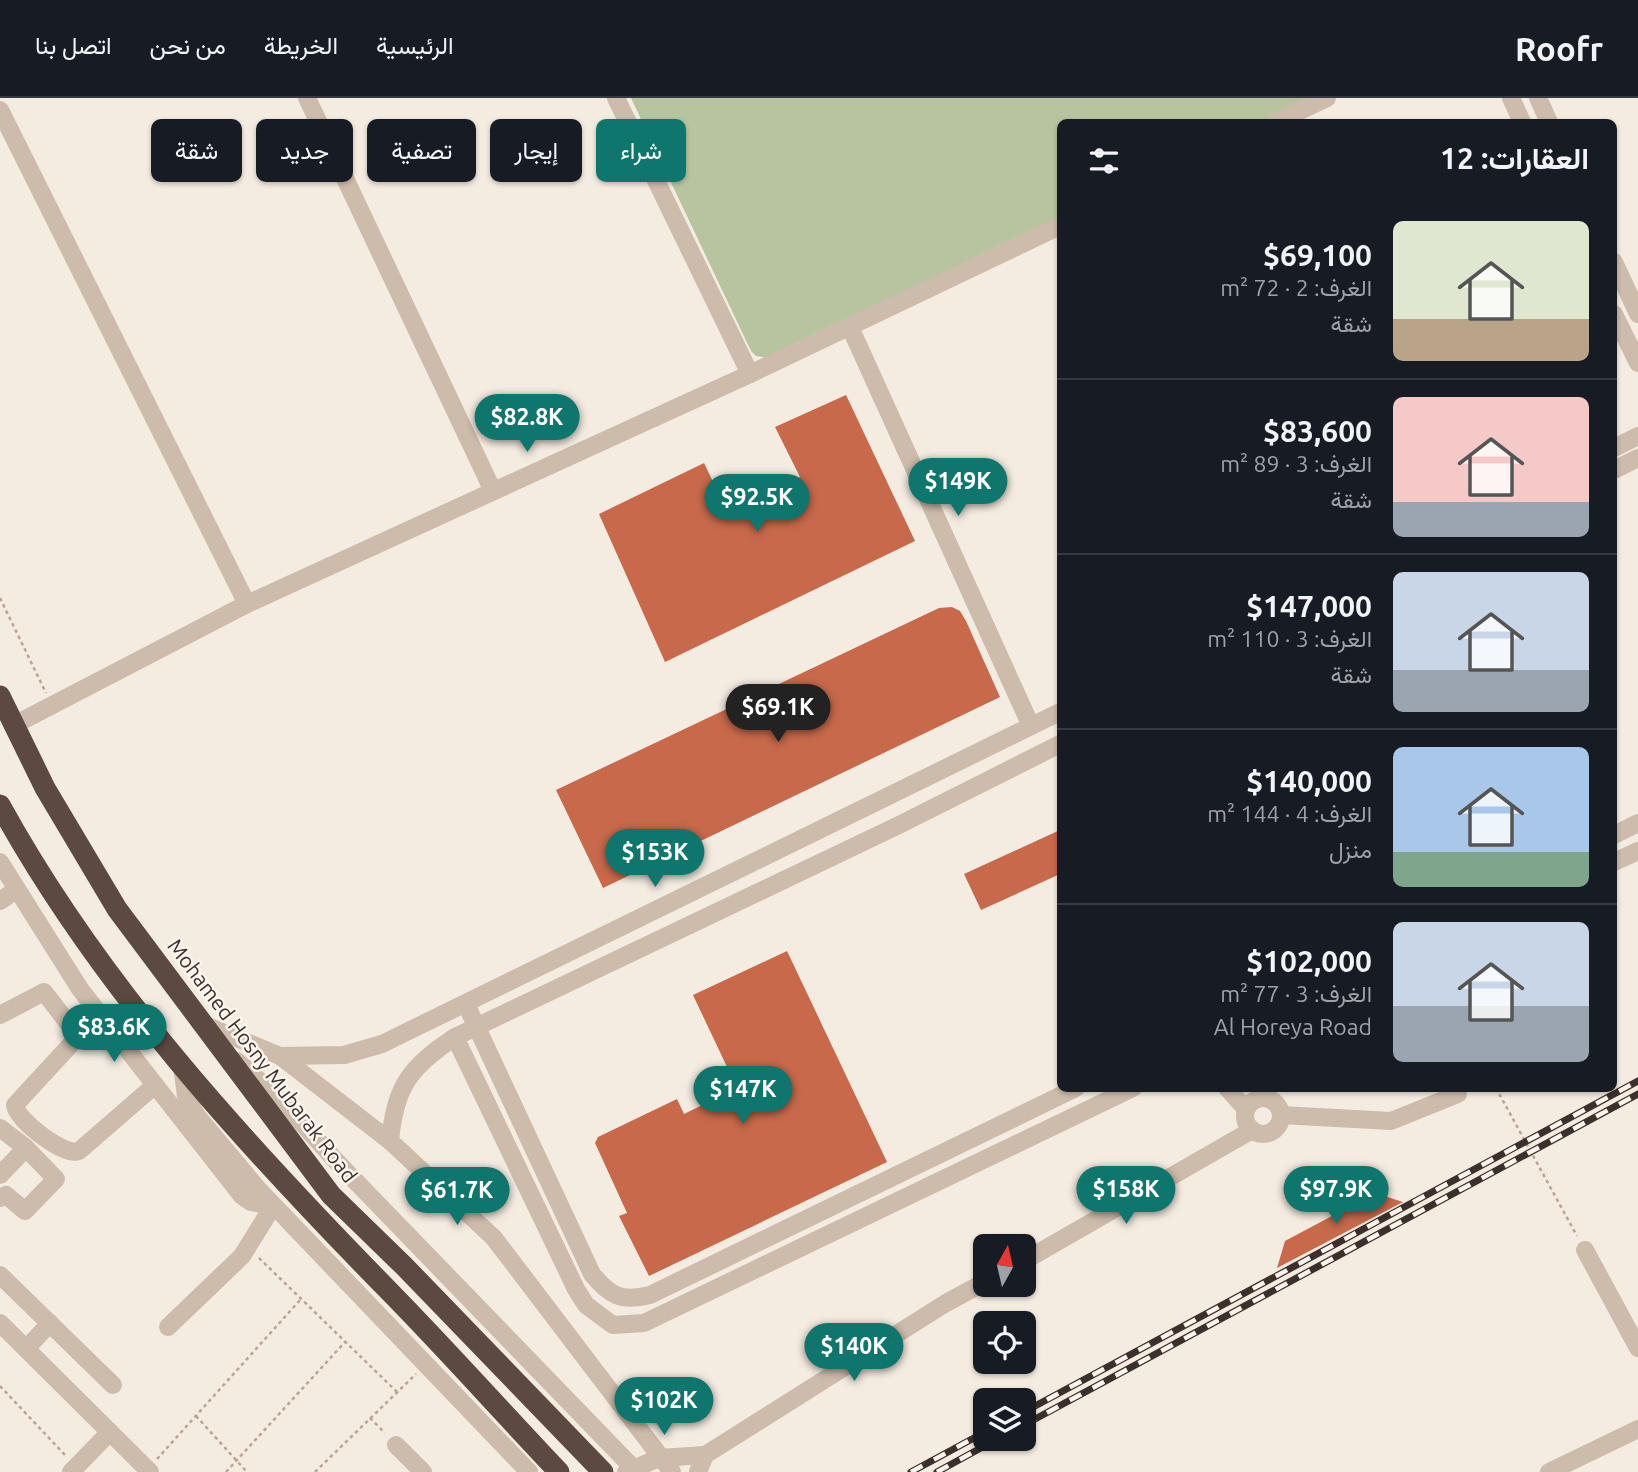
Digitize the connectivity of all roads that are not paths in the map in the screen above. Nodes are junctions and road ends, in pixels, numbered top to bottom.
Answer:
1 (307, 98) edge
2 (616, 98) edge
3 (1327, 98) edge
4 (1511, 98) edge
5 (1538, 98) edge
6 (0, 110) edge
7 (1282, 119) edge
8 (1521, 119) edge
9 (1548, 119) edge
10 (1057, 227) edge
11 (1617, 268) edge
12 (1638, 314) edge
13 (1617, 320) edge
14 (850, 327) junction
15 (1638, 363) edge
16 (750, 373) junction
17 (1638, 436) edge
18 (1617, 446) edge
19 (1638, 458) edge
20 (1617, 468) edge
21 (493, 491) junction
22 (247, 604) junction
23 (0, 696) edge
24 (1057, 713) edge
25 (14, 725) junction
26 (1031, 726) junction
27 (1057, 746) edge
28 (883, 798) junction
29 (0, 805) edge
30 (1638, 823) edge
31 (899, 825) junction
32 (1617, 834) edge
33 (1638, 851) edge
34 (1617, 861) edge
35 (0, 862) edge
36 (739, 869) junction
37 (16, 890) junction
38 (753, 895) junction
39 (0, 901) edge
40 (466, 1004) junction
41 (0, 1015) edge
42 (200, 1023) junction
43 (476, 1026) junction
44 (455, 1037) junction
45 (218, 1047) junction
46 (280, 1056) junction
47 (182, 1065) junction
48 (155, 1085) junction
49 (1068, 1092) edge
50 (1125, 1092) edge
51 (1231, 1092) edge
52 (1458, 1094) dead end
53 (1246, 1109) junction
54 (1281, 1115) junction
55 (0, 1128) edge
56 (1252, 1130) junction
57 (390, 1141) junction
58 (26, 1148) junction
59 (0, 1175) edge
60 (0, 1198) edge
61 (273, 1206) junction
62 (1585, 1250) dead end
63 (1036, 1254) edge
64 (0, 1275) edge
65 (973, 1288) edge
66 (0, 1323) edge
67 (50, 1323) junction
68 (168, 1327) dead end
69 (1638, 1348) edge
70 (26, 1349) junction
71 (113, 1385) dead end
72 (1638, 1429) edge
73 (110, 1432) junction
74 (396, 1444) road end
75 (705, 1454) junction
76 (659, 1458) junction
77 (74, 1469) edge
78 (149, 1471) edge
79 (632, 1471) edge
80 (423, 1472) edge
81 (530, 1472) edge
82 (559, 1472) edge
83 (603, 1472) edge
84 (672, 1472) edge
85 (698, 1472) edge
86 (1549, 1472) edge

1 - 21 street
2 - 16 street
3 - 7 street
4 - 8 street
5 - 9 street
6 - 22 street
10 - 14 street
11 - 12 street
13 - 15 street
14 - 16 street
14 - 26 street
16 - 21 street
17 - 18 street
19 - 20 street
21 - 22 street
22 - 25 street
23 - 25 highway, Mohamed Hosny Mubarak Road
24 - 26 street
25 - 42 highway, Mohamed Hosny Mubarak Road
26 - 28 street
27 - 31 street
28 - 31 street
28 - 36 street
29 - 47 highway
30 - 32 street
31 - 38 street
33 - 34 street
35 - 37 street
36 - 38 street
36 - 40 street
37 - 39 street
37 - 48 street
38 - 43 street
40 - 43 street
40 - 46 street
41 - 48 street
42 - 45 highway, Mohamed Hosny Mubarak Road
42 - 46 street
43 - 44 street
43 - 49 street
44 - 50 street
44 - 57 street
45 - 79 street
45 - 83 highway, Mohamed Hosny Mubarak Road
46 - 57 street
47 - 61 street
47 - 82 highway
48 - 61 street
51 - 53 street
52 - 54 street
53 - 54 street
53 - 56 street
54 - 56 street
55 - 58 street
56 - 63 street
57 - 76 street
58 - 59 street
58 - 60 street
61 - 68 street
61 - 81 street
62 - 69 street
64 - 67 street
65 - 75 street
66 - 70 street
67 - 70 street
67 - 71 street
70 - 73 street
72 - 86 street
73 - 77 street
73 - 78 street
74 - 80 street
75 - 76 street
75 - 85 street
76 - 79 street
76 - 84 street

